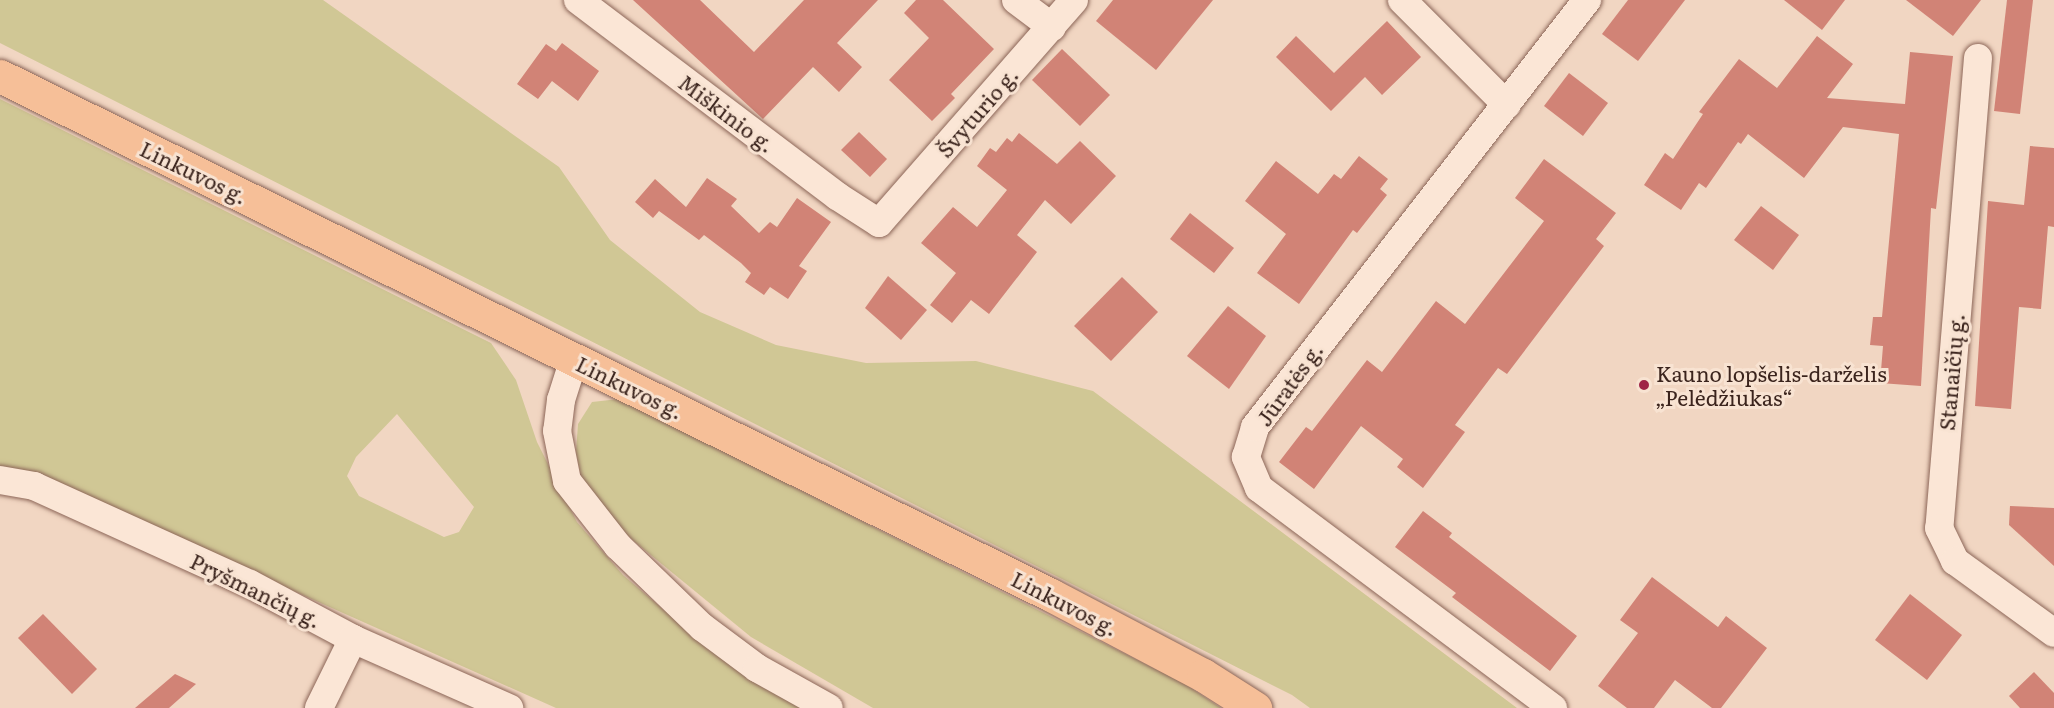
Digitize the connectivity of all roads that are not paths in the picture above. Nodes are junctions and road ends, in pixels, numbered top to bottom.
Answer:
1 (578, 0) edge
2 (1016, 0) edge
3 (1074, 0) edge
4 (1402, 0) edge
5 (1587, 0) edge
6 (1052, 27) junction
7 (1978, 58) dead end
8 (0, 76) edge
9 (1507, 105) junction
10 (879, 223) joint
11 (574, 359) junction
12 (0, 480) edge
13 (2054, 633) edge
14 (353, 639) junction
15 (319, 708) edge
16 (509, 708) edge
17 (829, 708) edge
18 (1255, 708) edge
19 (1553, 708) edge

1 - 10 street, Miškinio g.
2 - 6 street
3 - 6 street, Švyturio g.
4 - 9 street
5 - 9 street, Jūratės g.
6 - 10 street, Švyturio g.
7 - 13 street, Stanaičių g.
8 - 11 main road, Linkuvos g.
9 - 19 street, Jūratės g.
11 - 17 street
11 - 18 main road, Linkuvos g.
12 - 14 street, Pryšmančių g.
14 - 15 street
14 - 16 street, Pryšmančių g.

